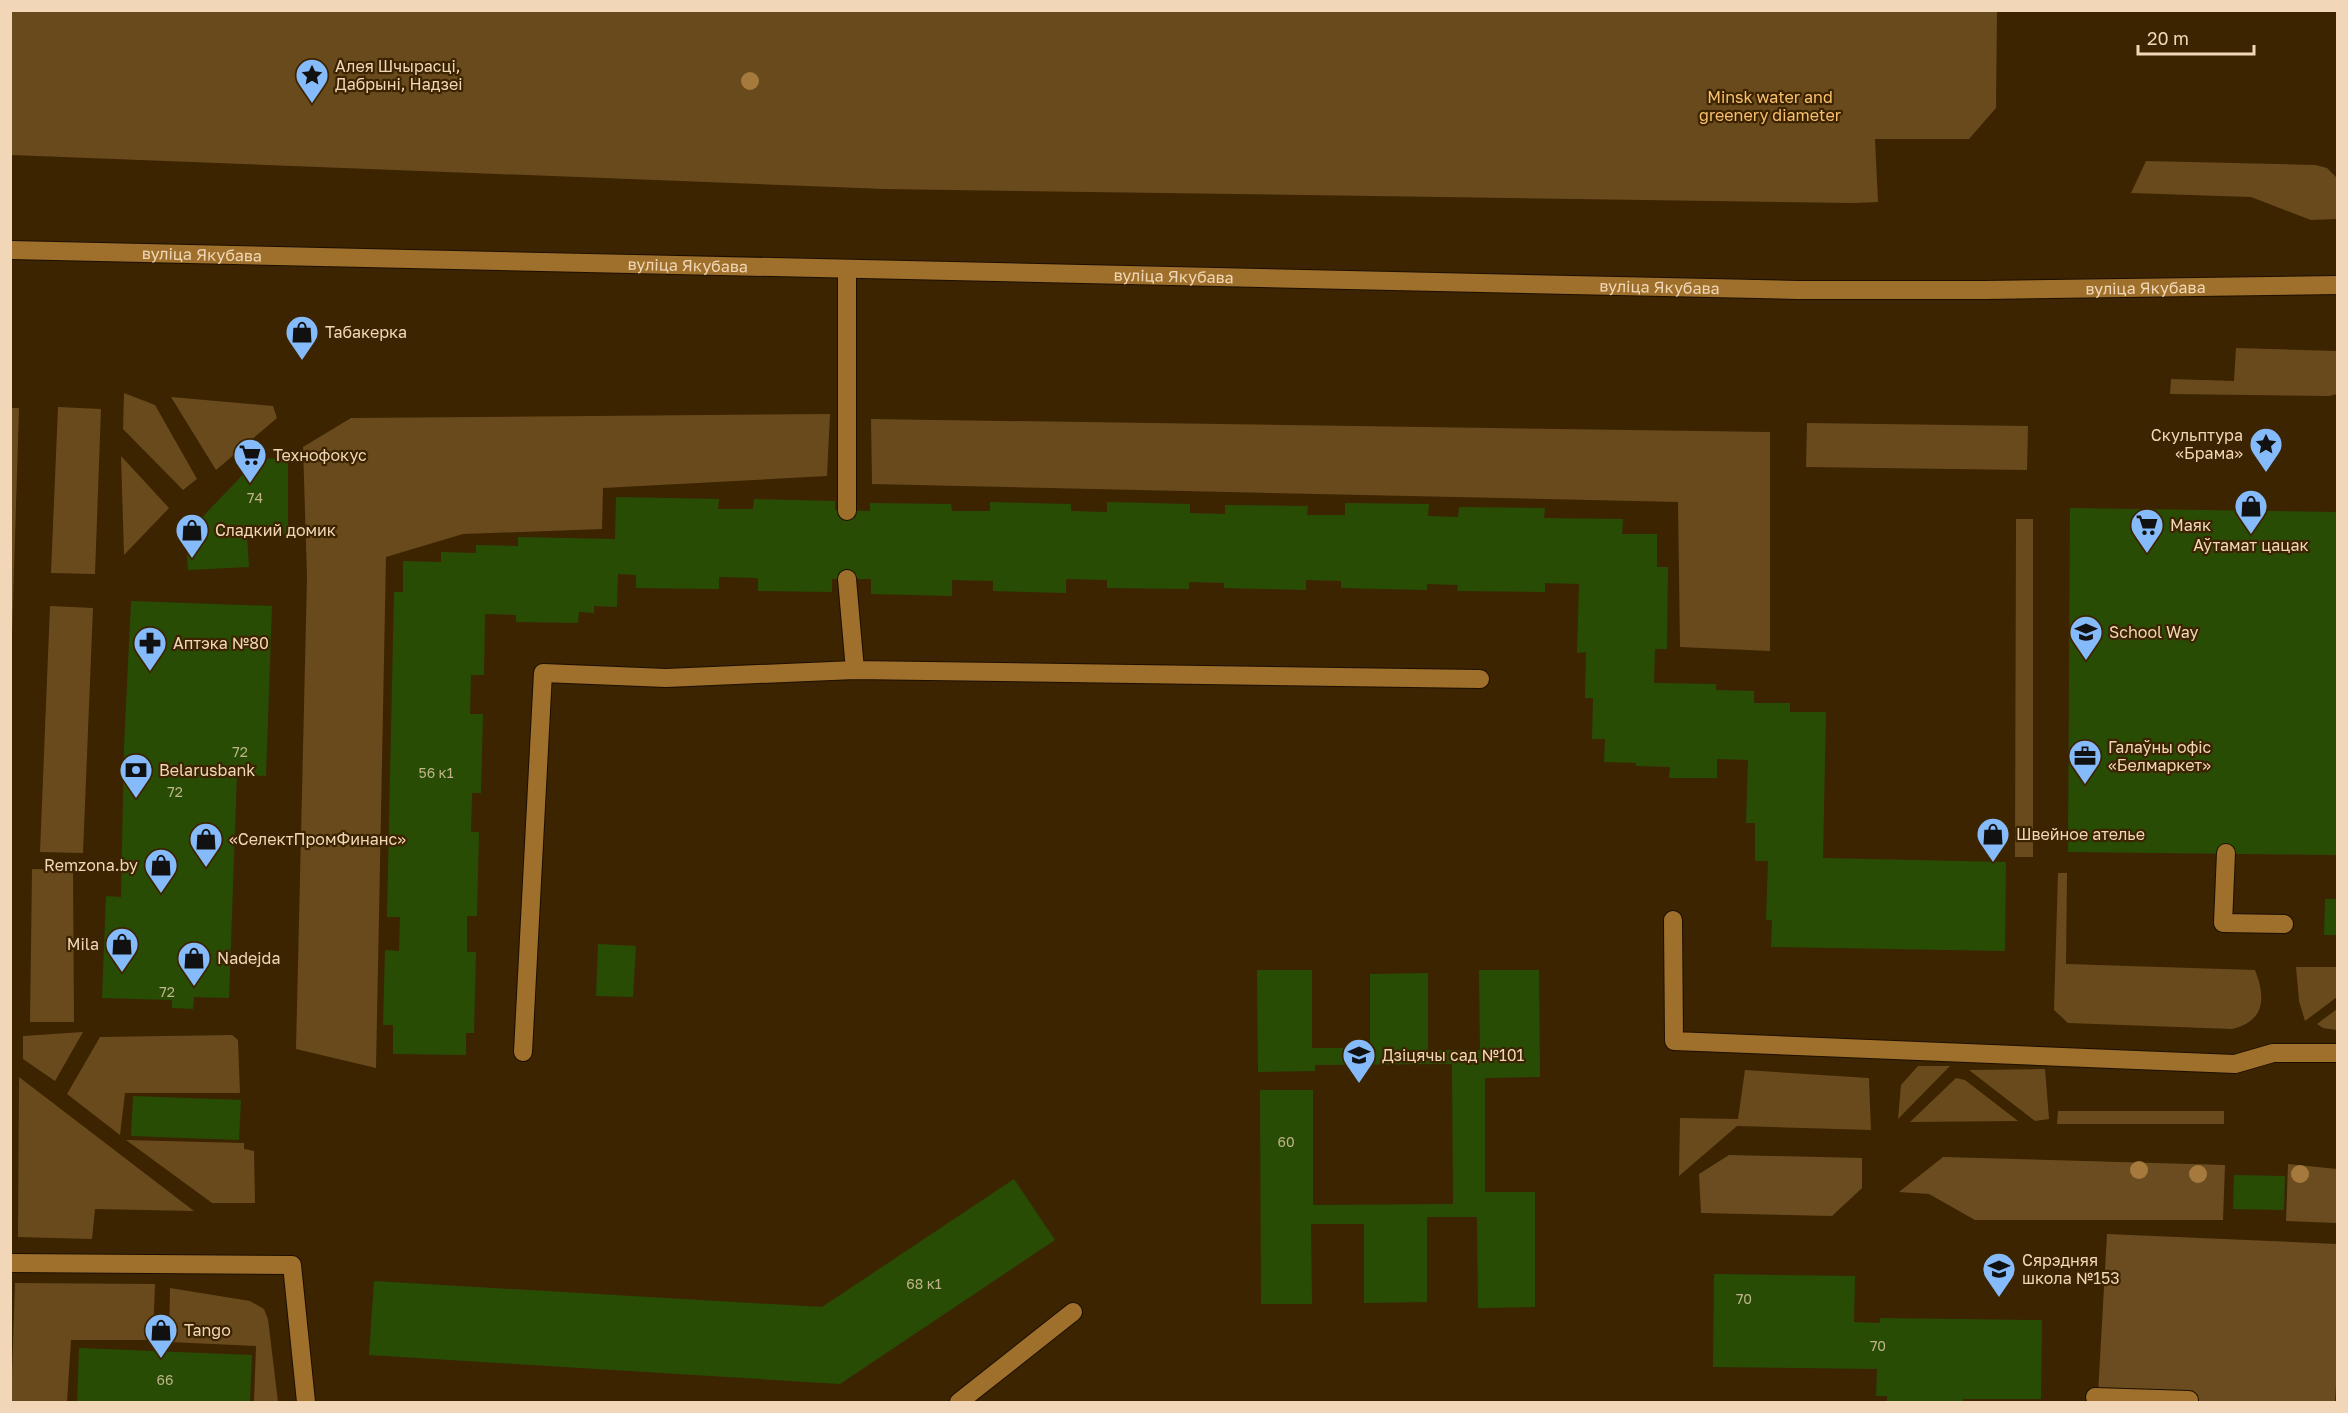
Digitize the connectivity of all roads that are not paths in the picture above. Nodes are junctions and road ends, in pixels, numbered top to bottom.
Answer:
1 (10, 250) edge
2 (847, 269) junction
3 (2337, 285) edge
4 (847, 510) dead end
5 (847, 579) dead end
6 (855, 670) junction
7 (1480, 679) dead end
8 (2226, 853) dead end
9 (1673, 920) dead end
10 (2284, 924) dead end
11 (523, 1052) dead end
12 (2337, 1053) edge
13 (10, 1263) edge
14 (1072, 1312) dead end
15 (2095, 1397) dead end
16 (306, 1402) edge
17 (959, 1402) edge
18 (2189, 1402) edge

1 - 2 street, вуліца Якубава
2 - 3 street, вуліца Якубава
2 - 4 street
5 - 6 street
6 - 7 street
6 - 11 street
8 - 10 street
9 - 12 street
13 - 16 street
14 - 17 street
15 - 18 street

